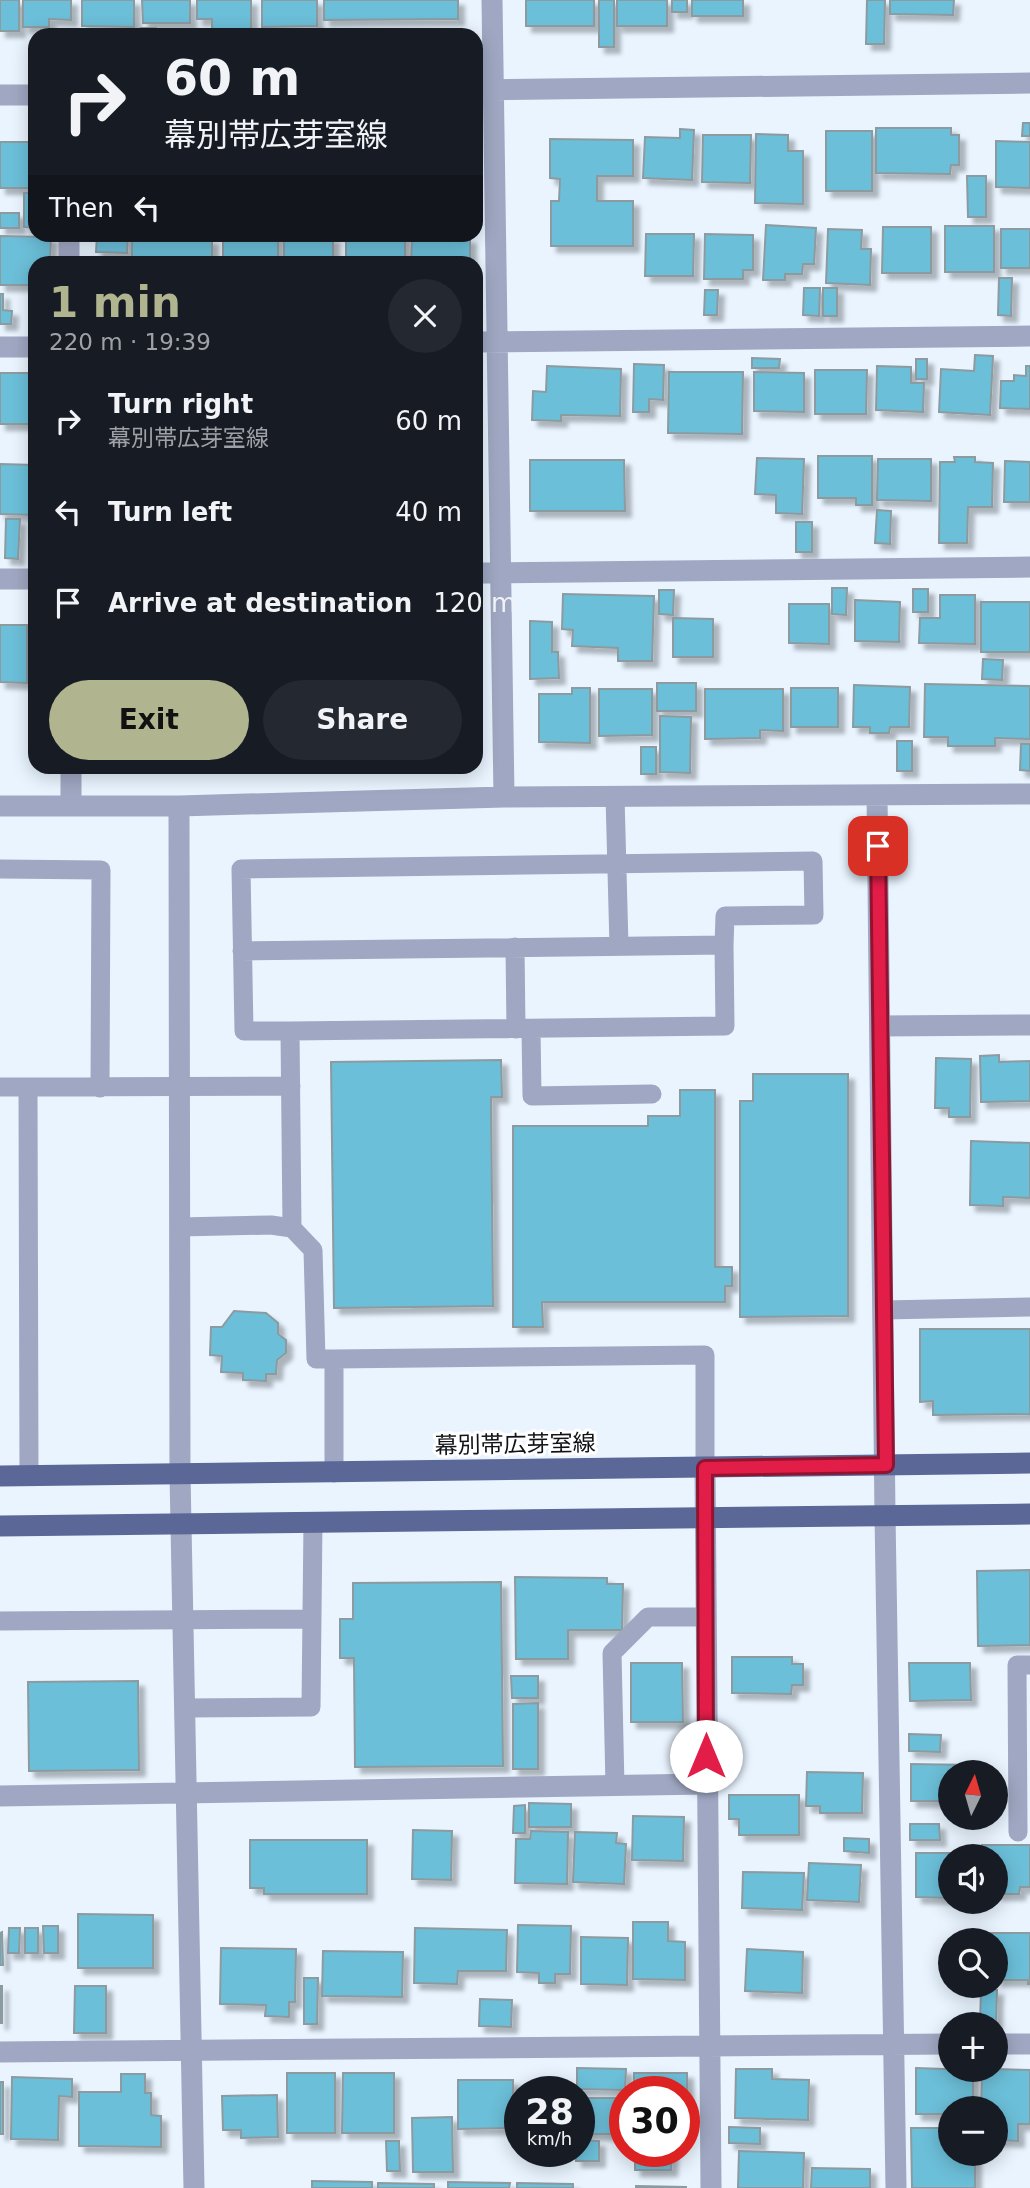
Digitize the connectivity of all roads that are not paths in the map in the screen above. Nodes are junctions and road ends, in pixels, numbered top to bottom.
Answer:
1 (492, 0) edge
2 (1030, 83) edge
3 (485, 90) edge
4 (0, 95) edge
5 (28, 95) edge
6 (1030, 336) edge
7 (483, 342) edge
8 (498, 342) junction
9 (0, 347) edge
10 (28, 347) edge
11 (1030, 567) edge
12 (501, 572) junction
13 (483, 573) edge
14 (0, 579) edge
15 (28, 579) edge
16 (71, 774) edge
17 (1030, 794) edge
18 (877, 795) junction
19 (615, 796) junction
20 (504, 797) junction
21 (71, 805) junction
22 (0, 806) edge
23 (179, 806) junction
24 (617, 864) junction
25 (0, 869) edge
26 (724, 945) junction
27 (619, 946) junction
28 (515, 947) junction
29 (243, 951) junction
30 (1030, 1024) edge
31 (880, 1026) junction
32 (524, 1029) junction
33 (290, 1031) junction
34 (291, 1086) junction
35 (0, 1087) edge
36 (28, 1087) junction
37 (100, 1088) junction
38 (179, 1088) junction
39 (652, 1094) dead end
40 (180, 1227) junction
41 (292, 1228) junction
42 (1030, 1307) edge
43 (884, 1310) junction
44 (334, 1359) junction
45 (1030, 1464) edge
46 (886, 1465) junction
47 (705, 1468) junction
48 (334, 1473) junction
49 (180, 1474) junction
50 (29, 1475) junction
51 (0, 1476) edge
52 (1030, 1514) edge
53 (885, 1515) junction
54 (705, 1516) junction
55 (313, 1522) junction
56 (181, 1523) junction
57 (0, 1526) edge
58 (705, 1617) junction
59 (183, 1619) junction
60 (312, 1619) junction
61 (0, 1621) edge
62 (1030, 1665) edge
63 (185, 1708) junction
64 (706, 1784) junction
65 (615, 1786) junction
66 (186, 1794) junction
67 (0, 1796) edge
68 (1018, 1832) dead end
69 (938, 2044) edge
70 (1008, 2044) edge
71 (1030, 2044) edge
72 (895, 2045) junction
73 (711, 2046) junction
74 (191, 2050) junction
75 (0, 2052) edge
76 (194, 2188) edge
77 (711, 2188) edge
78 (896, 2188) edge

1 - 3 street
2 - 3 street
3 - 8 street
4 - 5 street
6 - 8 street
7 - 8 street
8 - 12 street
9 - 10 street
11 - 12 street
12 - 13 street
12 - 20 street
14 - 15 street
16 - 21 street
17 - 18 street
18 - 19 street
18 - 31 street
19 - 20 street
19 - 24 lane
20 - 23 street
21 - 22 street
21 - 23 street
23 - 38 street
24 - 26 lane
24 - 27 lane
24 - 29 lane
25 - 37 lane
26 - 27 lane
26 - 32 lane
27 - 28 lane
28 - 29 lane
28 - 32 lane
29 - 33 lane
30 - 31 street
31 - 43 street
32 - 33 lane
32 - 39 lane
33 - 34 lane
34 - 38 lane
34 - 41 lane
35 - 36 lane
36 - 37 lane
36 - 50 lane
37 - 38 lane
38 - 40 street
40 - 41 lane
40 - 49 street
41 - 44 lane
42 - 43 lane
43 - 46 street
44 - 47 lane
44 - 48 lane
45 - 46 main road, 幕別帯広芽室線
46 - 47 main road, 幕別帯広芽室線
46 - 53 street
47 - 48 main road, 幕別帯広芽室線
47 - 54 street
48 - 49 main road, 幕別帯広芽室線
49 - 50 main road, 幕別帯広芽室線
49 - 56 street
50 - 51 main road, 幕別帯広芽室線
52 - 53 main road
53 - 54 main road
53 - 72 street
54 - 55 main road
54 - 58 street
55 - 56 main road
55 - 60 lane
56 - 57 main road
56 - 59 street
58 - 64 street
58 - 65 lane
59 - 60 lane
59 - 61 lane
59 - 63 street
60 - 63 lane
62 - 68 lane
63 - 66 street
64 - 65 street
64 - 73 street
65 - 66 street
66 - 67 street
66 - 74 street
69 - 72 street
70 - 71 street
72 - 73 street
72 - 78 street
73 - 74 street
73 - 77 street
74 - 75 street
74 - 76 street

